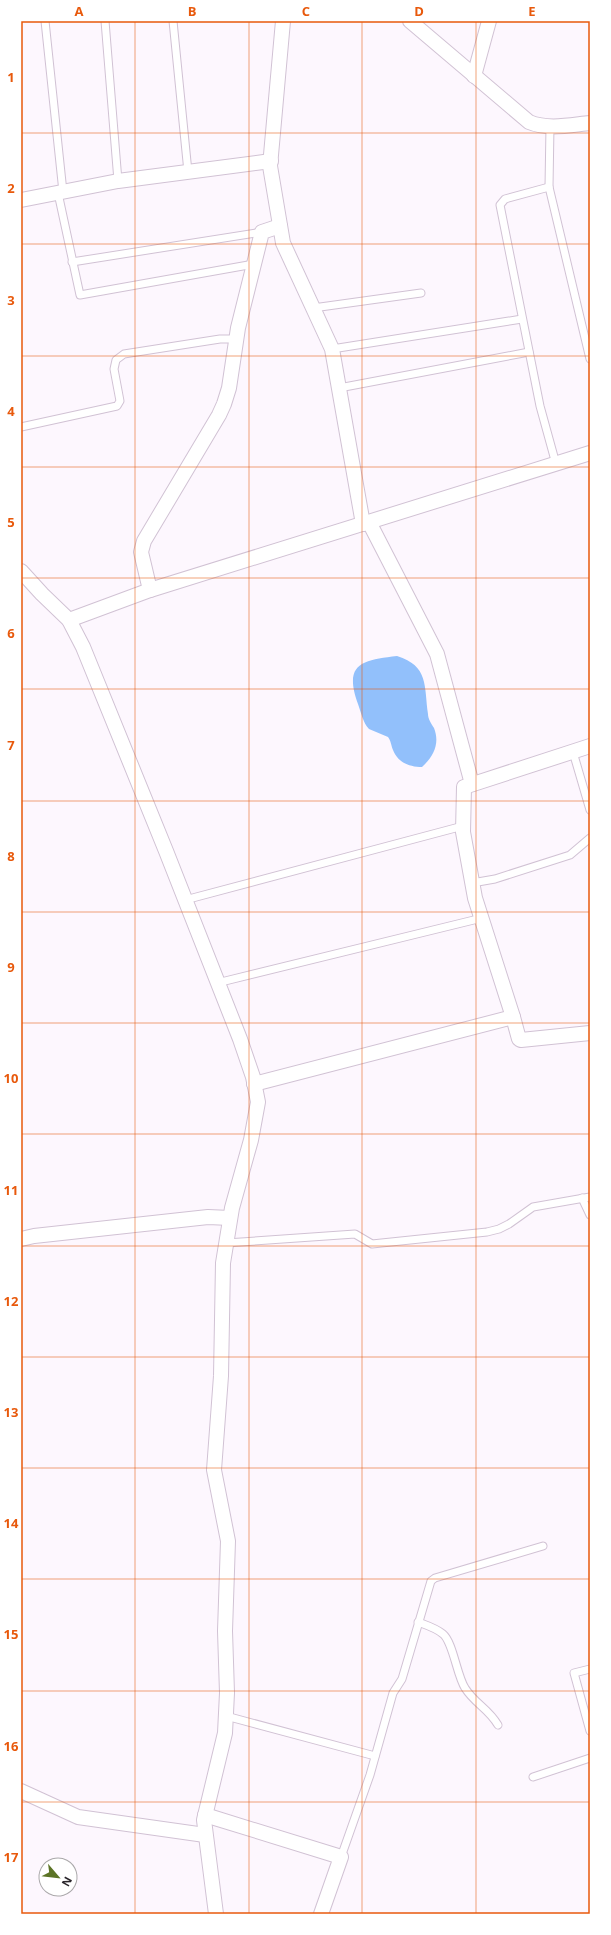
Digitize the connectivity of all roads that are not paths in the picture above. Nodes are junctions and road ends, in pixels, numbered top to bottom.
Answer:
1 (45, 21) edge
2 (105, 21) edge
3 (173, 21) edge
4 (283, 21) edge
5 (410, 21) edge
6 (488, 21) edge
7 (474, 76) junction
8 (590, 123) edge
9 (550, 126) junction
10 (271, 160) junction
11 (188, 172) junction
12 (118, 181) junction
13 (549, 187) junction
14 (61, 192) junction
15 (21, 200) edge
16 (280, 226) junction
17 (262, 232) junction
18 (72, 262) junction
19 (254, 264) junction
20 (421, 294) dead end
21 (313, 308) junction
22 (522, 319) junction
23 (236, 340) junction
24 (332, 349) junction
25 (528, 352) junction
26 (590, 359) edge
27 (339, 388) junction
28 (21, 427) edge
29 (590, 453) edge
30 (556, 464) junction
31 (366, 523) junction
32 (21, 571) edge
33 (150, 590) junction
34 (69, 620) junction
35 (590, 746) edge
36 (573, 752) junction
37 (472, 784) junction
38 (590, 810) edge
39 (463, 826) junction
40 (590, 838) edge
41 (472, 883) junction
42 (185, 900) junction
43 (482, 918) junction
44 (217, 982) junction
45 (513, 1017) junction
46 (590, 1033) edge
47 (254, 1084) junction
48 (586, 1197) edge
49 (590, 1215) edge
50 (230, 1218) junction
51 (21, 1239) edge
52 (226, 1244) junction
53 (543, 1546) dead end
54 (418, 1622) junction
55 (590, 1669) edge
56 (226, 1716) junction
57 (498, 1725) dead end
58 (590, 1731) edge
59 (375, 1756) junction
60 (590, 1758) edge
61 (533, 1776) dead end
62 (21, 1791) edge
63 (205, 1815) junction
64 (205, 1835) junction
65 (341, 1857) junction
66 (216, 1914) edge
67 (321, 1914) edge

1 - 14 lane
2 - 12 lane
3 - 11 lane
4 - 10 street
5 - 7 street
6 - 7 street
7 - 9 street
8 - 9 street
9 - 13 lane
10 - 11 street
10 - 16 street
11 - 12 street
12 - 14 street
13 - 22 lane
13 - 26 lane
14 - 15 street
14 - 18 lane
16 - 17 street
16 - 21 street
17 - 18 lane
17 - 19 street
18 - 19 lane
19 - 23 street
20 - 21 lane
21 - 24 street
22 - 24 lane
22 - 25 lane
23 - 28 lane
23 - 33 street
24 - 27 street
25 - 27 lane
25 - 30 lane
27 - 31 street
29 - 30 street
30 - 31 street
31 - 33 street
31 - 37 street
32 - 34 street
33 - 34 street
34 - 42 street
35 - 36 street
36 - 37 street
36 - 38 lane
37 - 39 street
39 - 41 street
39 - 42 lane
40 - 41 lane
41 - 43 street
42 - 44 street
43 - 44 lane
43 - 45 street
44 - 47 street
45 - 46 street
45 - 47 street
47 - 50 street
48 - 49 lane
48 - 52 lane
50 - 51 street
50 - 52 street
52 - 56 street
53 - 54 lane
54 - 57 lane
54 - 59 lane
55 - 58 lane
56 - 59 lane
56 - 63 street
59 - 65 lane
60 - 61 lane
62 - 64 street
63 - 64 street
63 - 65 street
64 - 66 street
65 - 67 street

